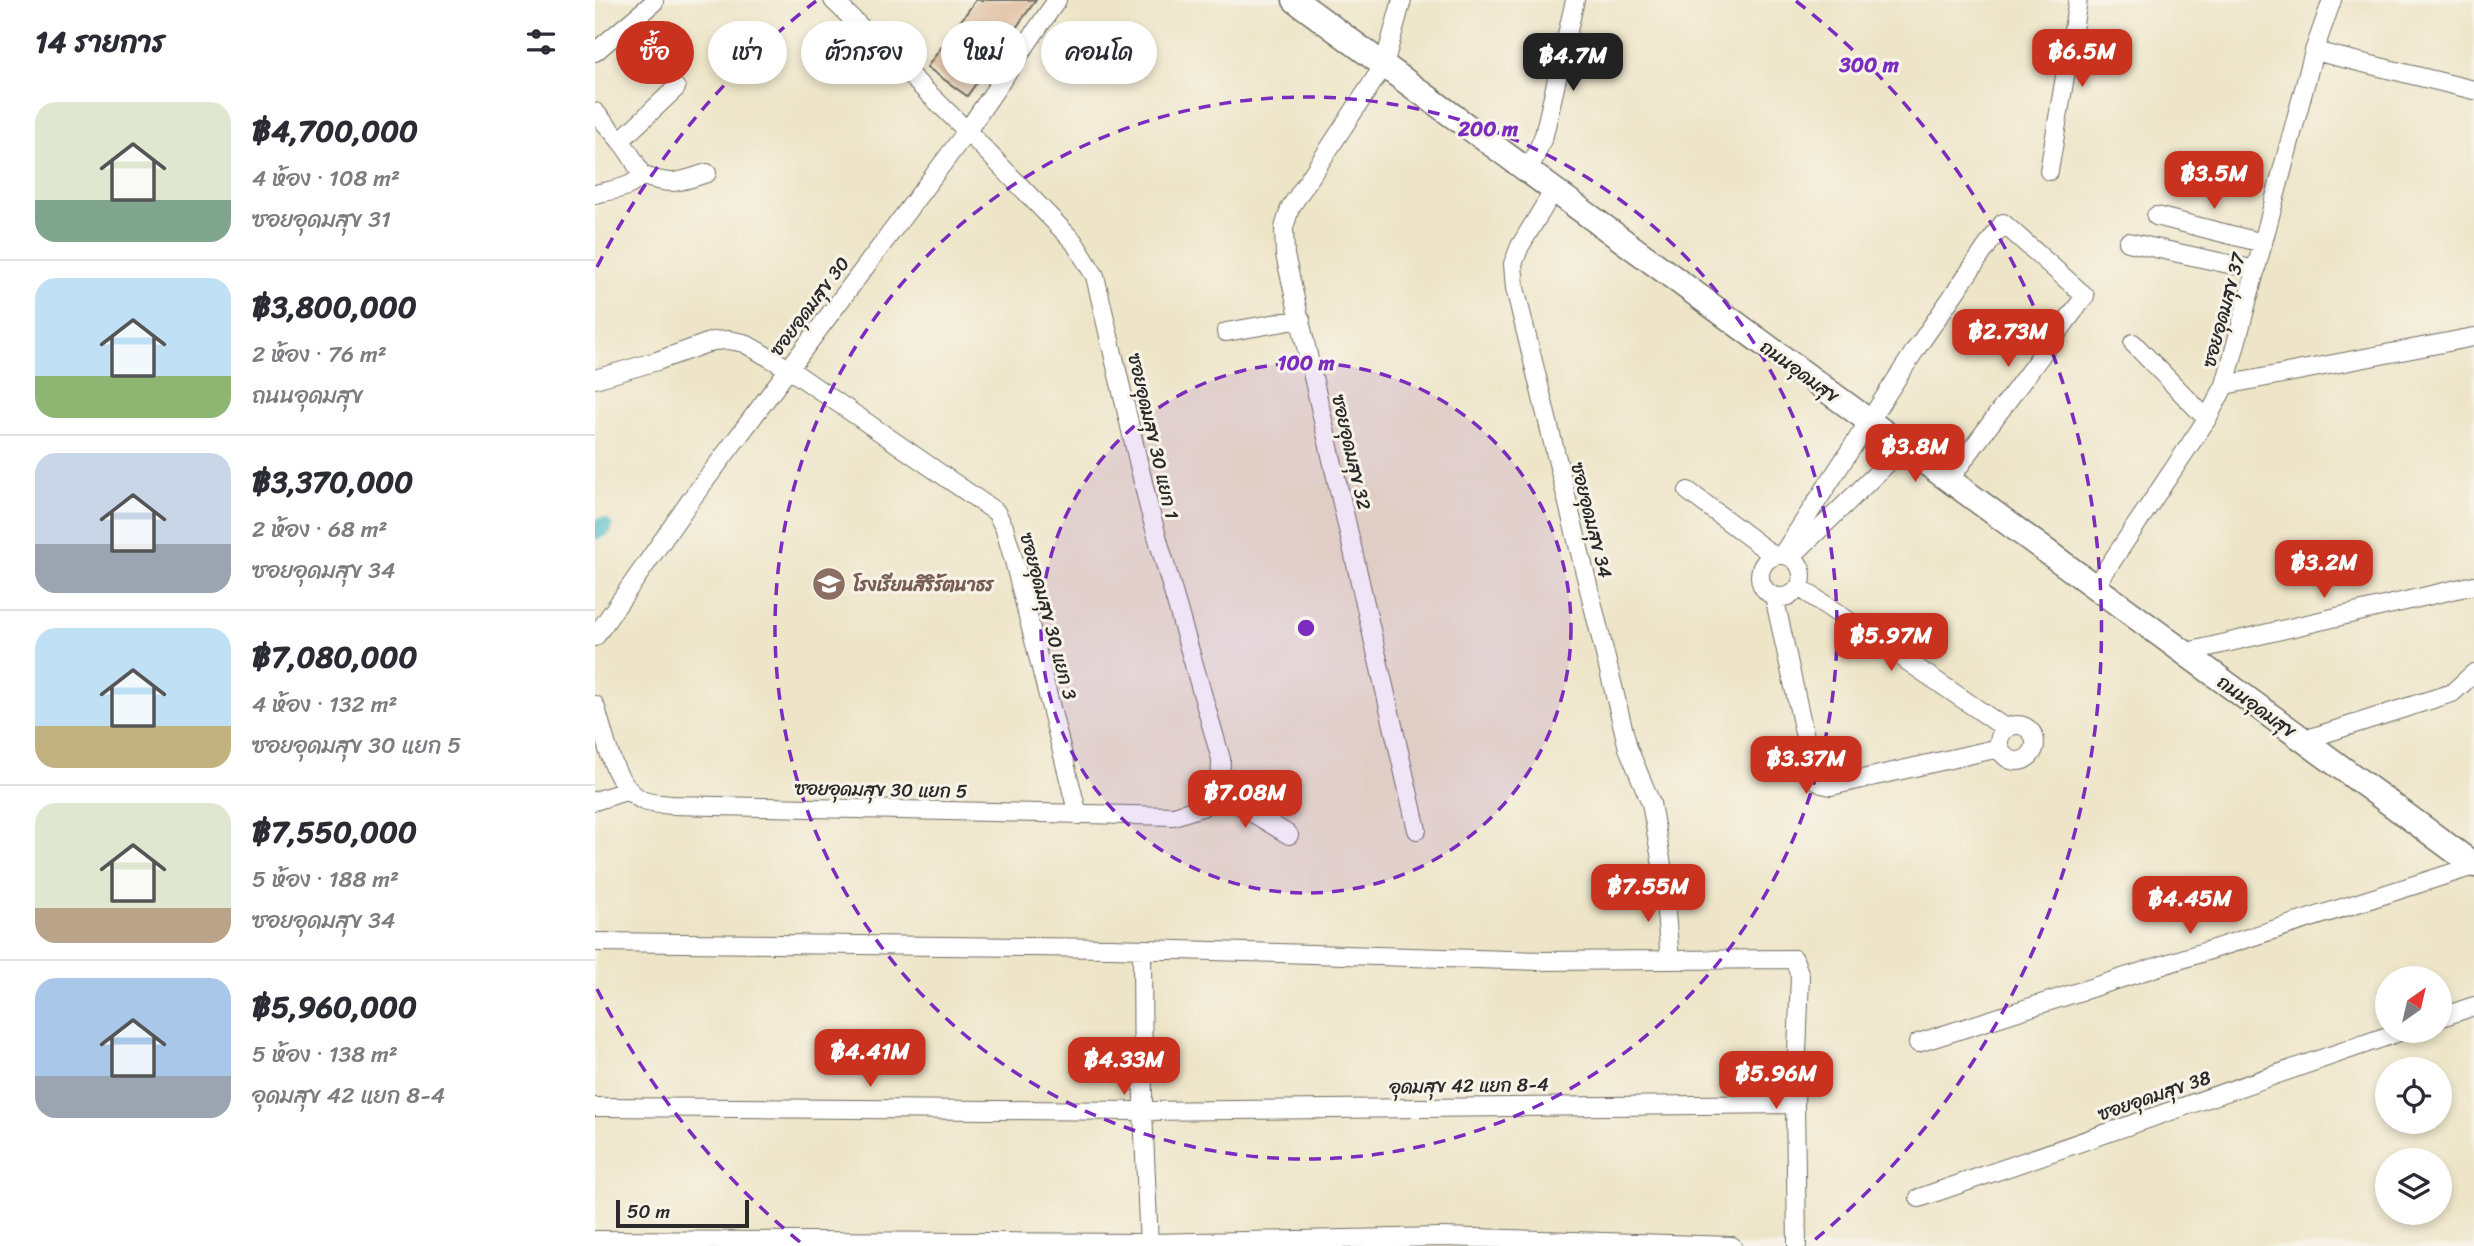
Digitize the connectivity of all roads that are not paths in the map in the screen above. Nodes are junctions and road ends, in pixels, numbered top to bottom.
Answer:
1 (833, 0) edge
2 (1057, 0) edge
3 (1295, 0) edge
4 (1402, 0) edge
5 (1575, 0) edge
6 (2078, 0) edge
7 (2332, 0) edge
8 (654, 2) dead end
9 (2314, 51) junction
10 (595, 52) edge
11 (1384, 65) junction
12 (676, 88) dead end
13 (2474, 90) edge
14 (595, 111) edge
15 (967, 131) junction
16 (621, 141) junction
17 (638, 169) junction
18 (2049, 171) dead end
19 (1529, 172) junction
20 (707, 173) dead end
21 (1554, 190) junction
22 (595, 194) edge
23 (2156, 216) dead end
24 (2128, 242) dead end
25 (2263, 243) junction
26 (2256, 270) junction
27 (1301, 319) junction
28 (1226, 332) dead end
29 (2474, 337) edge
30 (2133, 343) dead end
31 (789, 369) junction
32 (595, 379) edge
33 (2225, 385) junction
34 (2207, 419) junction
35 (1869, 421) junction
36 (1904, 447) junction
37 (1949, 480) junction
38 (1688, 491) dead end
39 (1782, 556) junction
40 (2474, 585) edge
41 (1799, 587) junction
42 (2094, 588) junction
43 (1774, 596) junction
44 (595, 637) edge
45 (2183, 653) junction
46 (2474, 673) edge
47 (595, 705) edge
48 (2005, 728) junction
49 (2304, 740) junction
50 (1999, 747) junction
51 (629, 790) junction
52 (1220, 793) junction
53 (595, 801) edge
54 (1078, 815) junction
55 (1417, 830) dead end
56 (1289, 835) dead end
57 (2474, 866) edge
58 (595, 942) edge
59 (1142, 949) junction
60 (1670, 960) junction
61 (2474, 1006) edge
62 (2452, 1014) edge
63 (2375, 1040) edge
64 (1918, 1043) dead end
65 (1795, 1104) junction
66 (595, 1107) edge
67 (1143, 1111) junction
68 (1919, 1198) dead end
69 (595, 1240) edge
70 (1102, 1245) edge
71 (1149, 1245) edge
72 (1732, 1246) edge
73 (1797, 1246) edge

1 - 15 street, ซอยอุดมสุข 30 แยก 1
2 - 15 street, ซอยอุดมสุข 30
3 - 11 main road, ถนนอุดมสุข
4 - 11 street, ซอยอุดมสุข 32
5 - 19 street
6 - 18 street
7 - 9 street, ซอยอุดมสุข 37
8 - 10 street
9 - 13 street
9 - 25 street, ซอยอุดมสุข 37
11 - 19 main road, ถนนอุดมสุข
11 - 27 street, ซอยอุดมสุข 32
12 - 16 street
14 - 16 street
15 - 31 street, ซอยอุดมสุข 30
15 - 52 street, ซอยอุดมสุข 30 แยก 1
16 - 17 street
17 - 20 street
17 - 22 street
19 - 21 main road, ถนนอุดมสุข
21 - 35 main road, ถนนอุดมสุข
21 - 60 street, ซอยอุดมสุข 34
23 - 25 street
24 - 26 street
25 - 26 street, ซอยอุดมสุข 37
26 - 33 street, ซอยอุดมสุข 37
27 - 28 street
27 - 55 street, ซอยอุดมสุข 32
29 - 33 street
30 - 34 street
31 - 32 street, ซอยอุดมสุข 30 แยก 3
31 - 44 street, ซอยอุดมสุข 30
31 - 54 street, ซอยอุดมสุข 30 แยก 3
33 - 34 street, ซอยอุดมสุข 37
34 - 42 street, ซอยอุดมสุข 37
35 - 36 main road, ถนนอุดมสุข
35 - 37 street
35 - 39 street
36 - 37 main road, ถนนอุดมสุข
36 - 39 street
37 - 42 main road, ถนนอุดมสุข
38 - 39 street
39 - 41 street
39 - 43 street
40 - 45 street
41 - 43 street
41 - 48 street
42 - 45 main road, ถนนอุดมสุข
43 - 50 street
45 - 49 main road, ถนนอุดมสุข
46 - 49 street
47 - 51 street
48 - 50 street
48 - 50 street
49 - 57 main road, ถนนอุดมสุข
51 - 53 street
51 - 54 street, ซอยอุดมสุข 30 แยก 5
52 - 54 street, ซอยอุดมสุข 30 แยก 5
52 - 56 street
57 - 64 street
58 - 59 street
59 - 60 street
59 - 67 street
60 - 65 street
61 - 62 street
63 - 68 street, ซอยอุดมสุข 38
65 - 67 street, อุดมสุข 42 แยก 8-4
65 - 73 street
66 - 67 street, อุดมสุข 42 แยก 8-4
67 - 71 street
69 - 70 street
70 - 71 street
71 - 72 street

